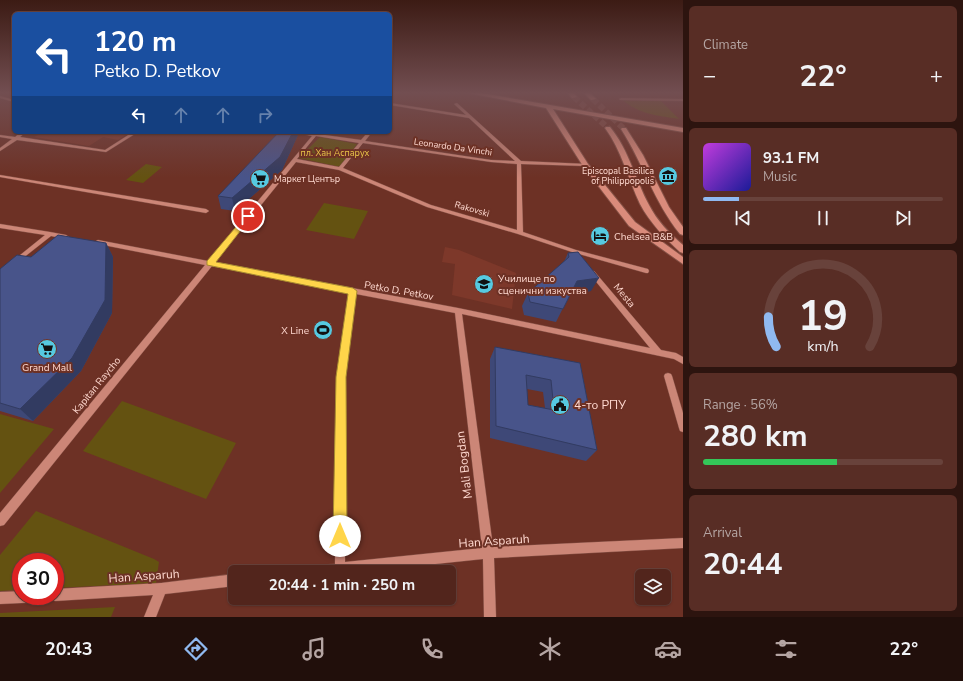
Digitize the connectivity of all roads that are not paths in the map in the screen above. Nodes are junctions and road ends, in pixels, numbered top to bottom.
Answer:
1 (474, 121) edge
2 (557, 121) edge
3 (631, 121) tunnel mouth
4 (665, 121) edge
5 (683, 124) edge
6 (608, 128) tunnel mouth
7 (624, 129) tunnel mouth
8 (683, 130) edge
9 (22, 134) edge
10 (133, 134) edge
11 (316, 134) edge
12 (369, 134) edge
13 (0, 136) edge
14 (17, 138) junction
15 (363, 143) junction
16 (0, 150) edge
17 (295, 160) junction
18 (519, 162) junction
19 (585, 164) junction
20 (340, 169) junction
21 (0, 176) edge
22 (206, 211) dead end
23 (0, 226) edge
24 (683, 232) edge
25 (520, 233) junction
26 (50, 234) junction
27 (75, 238) edge
28 (94, 242) edge
29 (574, 250) junction
30 (683, 250) edge
31 (683, 261) edge
32 (584, 262) edge
33 (210, 263) junction
34 (12, 264) edge
35 (589, 268) edge
36 (646, 270) dead end
37 (353, 291) junction
38 (458, 311) junction
39 (659, 353) junction
40 (679, 356) edge
41 (683, 361) edge
42 (668, 376) dead end
43 (683, 428) edge
44 (0, 521) edge
45 (683, 543) edge
46 (488, 553) junction
47 (340, 565) edge
48 (370, 565) edge
49 (228, 581) edge
50 (161, 589) junction
51 (64, 594) edge
52 (12, 597) edge
53 (0, 598) edge
54 (150, 617) edge
55 (490, 617) edge

1 - 18 street
2 - 19 main road
3 - 8 main road
4 - 5 main road
6 - 30 main road
7 - 24 main road
9 - 14 street
10 - 14 street
11 - 15 street, Leonardo Da Vinchi
11 - 17 street, Kapitan Raycho
12 - 15 street
13 - 14 street
14 - 16 street
15 - 18 street, Leonardo Da Vinchi
15 - 20 street
17 - 20 street, Rakovski
17 - 33 street, Kapitan Raycho
18 - 19 street, Leonardo Da Vinchi
18 - 25 street
19 - 31 main road
20 - 25 street, Rakovski
21 - 22 street
23 - 26 street
25 - 29 street, Rakovski
26 - 27 street
26 - 34 street
28 - 33 street, Petko D. Petkov
29 - 32 street
29 - 36 street, Rakovski
33 - 37 street, Petko D. Petkov
33 - 44 street, Kapitan Raycho
35 - 39 street, Mesta
37 - 38 street, Petko D. Petkov
37 - 47 street
38 - 39 street, Petko D. Petkov
38 - 46 street, Mali Bogdan
39 - 40 street, Petko D. Petkov
40 - 41 street, Petko D. Petkov
42 - 43 street
45 - 46 street, Han Asparuh
46 - 48 street, Han Asparuh
46 - 55 street, Mali Bogdan
49 - 50 street, Han Asparuh
50 - 51 street, Han Asparuh
50 - 54 street
52 - 53 street

